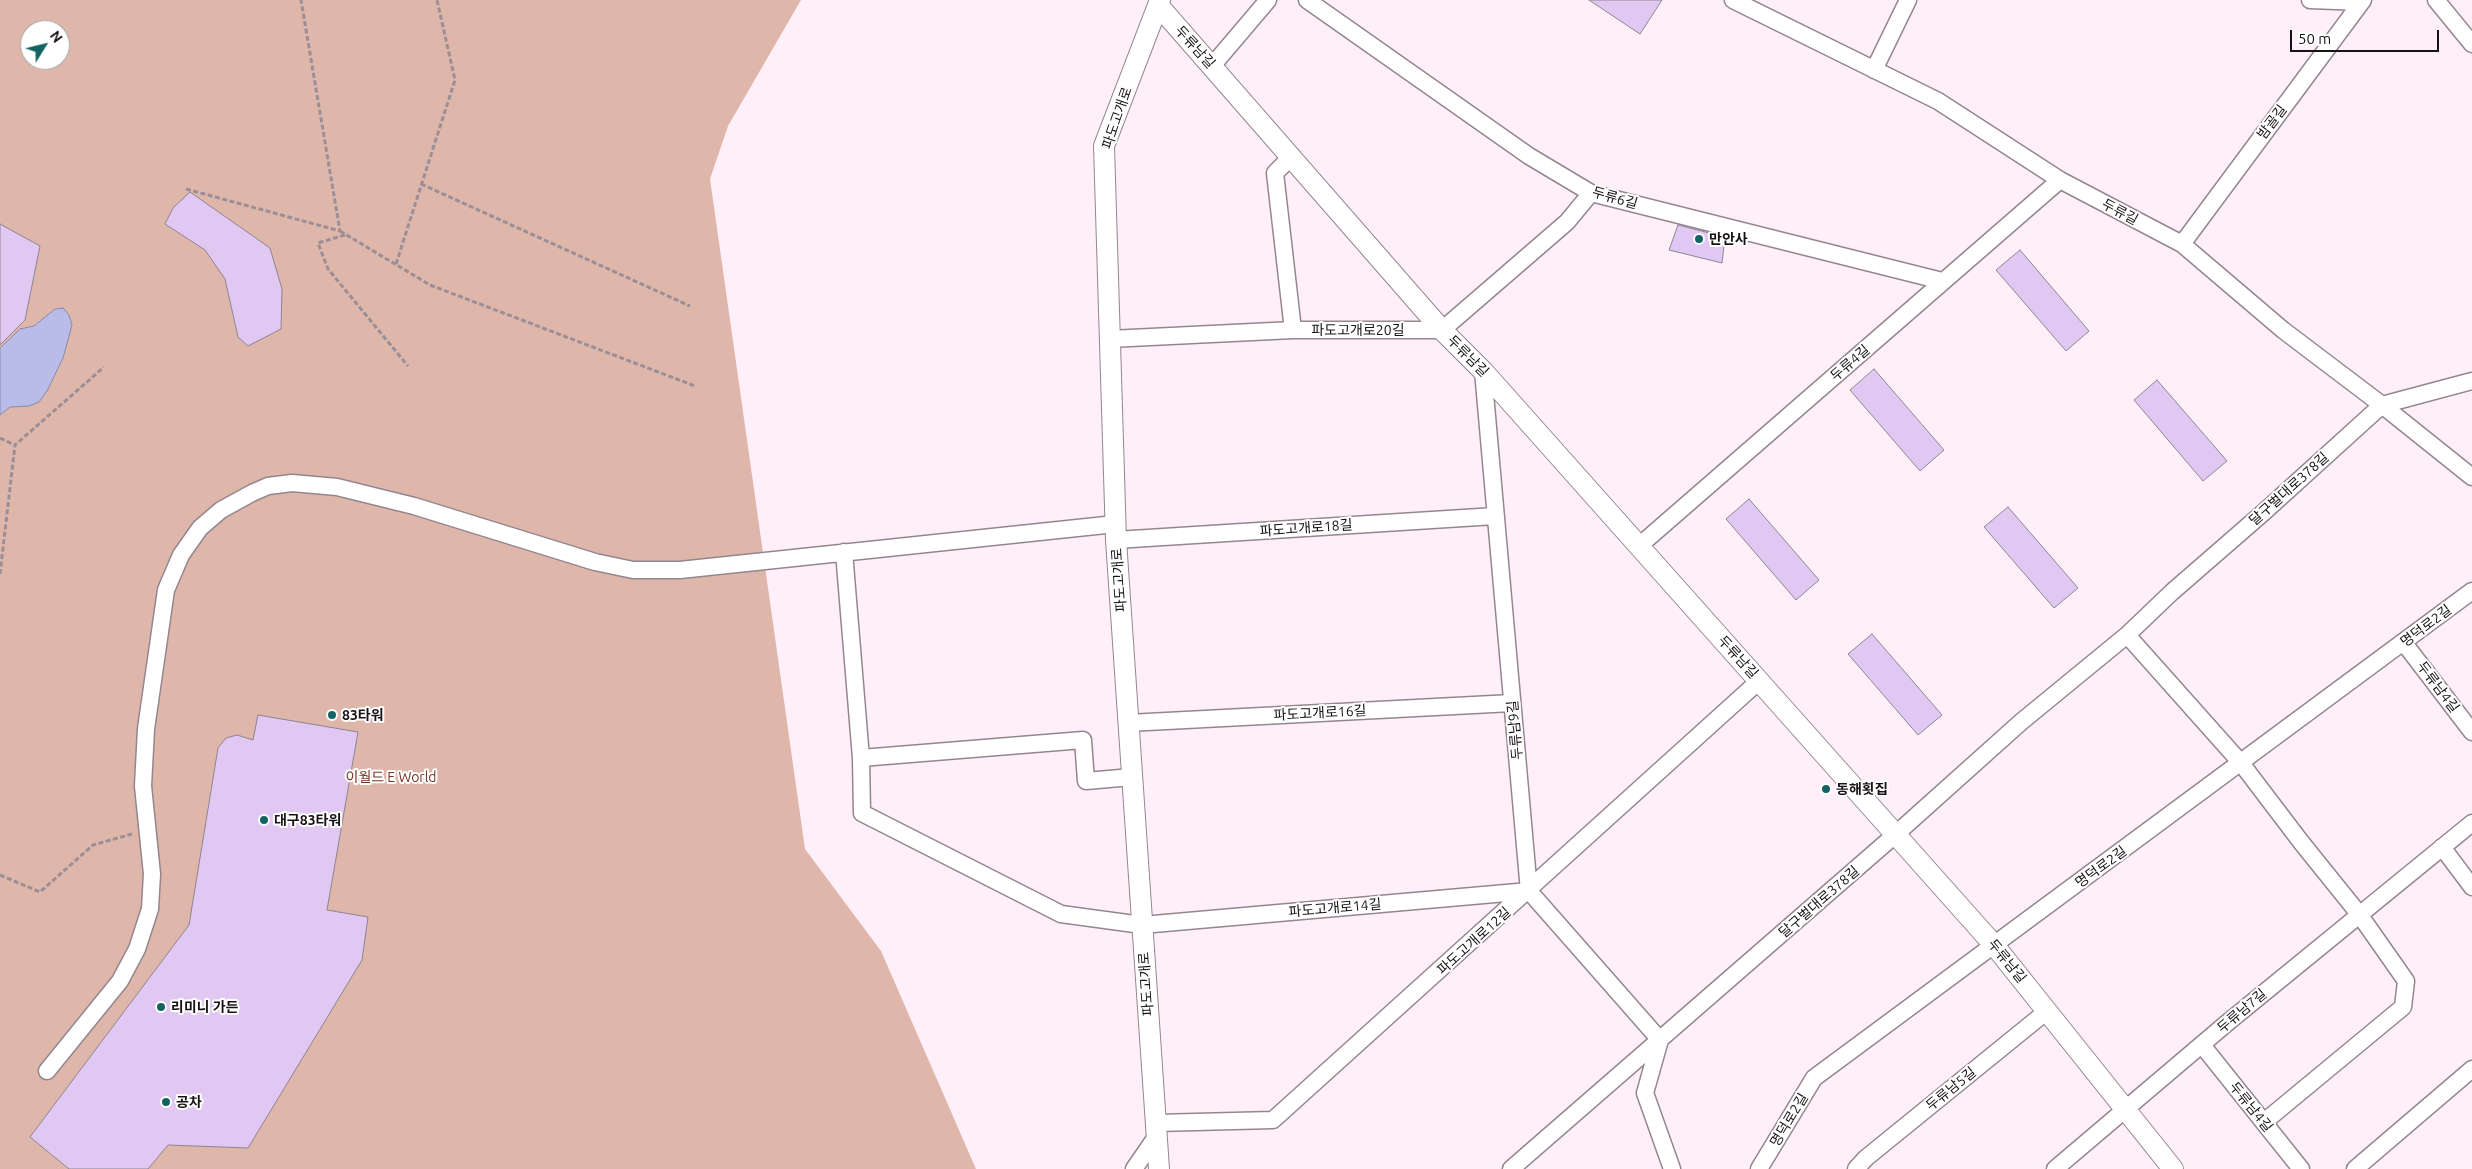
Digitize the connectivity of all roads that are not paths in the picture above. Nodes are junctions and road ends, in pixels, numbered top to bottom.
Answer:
1 (1268, 0) edge
2 (1307, 0) edge
3 (1733, 0) edge
4 (1908, 0) edge
5 (2310, 0) edge
6 (2436, 0) edge
7 (2362, 1) edge
8 (1159, 3) edge
9 (2472, 44) edge
10 (1212, 66) junction
11 (1874, 70) junction
12 (1292, 156) junction
13 (2060, 180) junction
14 (1591, 193) junction
15 (2182, 244) junction
16 (1942, 281) junction
17 (1293, 330) junction
18 (1442, 330) junction
19 (1110, 338) junction
20 (1483, 371) junction
21 (2472, 381) edge
22 (2382, 404) junction
23 (2472, 477) edge
24 (1495, 516) junction
25 (1116, 532) junction
26 (1639, 546) junction
27 (844, 552) junction
28 (2472, 591) edge
29 (2127, 636) junction
30 (2404, 643) junction
31 (1760, 681) junction
32 (1512, 703) junction
33 (1128, 724) junction
34 (2472, 732) edge
35 (861, 758) junction
36 (2241, 763) junction
37 (1132, 777) junction
38 (2472, 823) edge
39 (1896, 834) junction
40 (2442, 848) junction
41 (2472, 887) edge
42 (1529, 891) junction
43 (2359, 914) junction
44 (1142, 924) junction
45 (1994, 945) junction
46 (2047, 1011) junction
47 (1660, 1040) junction
48 (2202, 1045) junction
49 (2472, 1069) edge
50 (47, 1071) dead end
51 (2126, 1109) junction
52 (2264, 1122) junction
53 (1156, 1130) junction
54 (1134, 1169) edge
55 (1159, 1169) edge
56 (1511, 1169) edge
57 (1672, 1169) edge
58 (1759, 1169) edge
59 (1856, 1169) edge
60 (2055, 1169) edge
61 (2173, 1169) edge
62 (2301, 1169) edge
63 (2356, 1169) edge

1 - 10 street
2 - 14 street, 두류6길
3 - 11 street, 두류길
4 - 11 street
5 - 7 street
6 - 9 street
7 - 15 street, 밤골길
8 - 10 street, 두류남길
8 - 19 street, 파도고개로
10 - 12 street, 두류남길
11 - 13 street, 두류길
12 - 17 street
12 - 18 street, 두류남길
13 - 15 street, 두류길
13 - 16 street, 두류4길
14 - 16 street, 두류6길
14 - 18 street
15 - 22 street, 두류길
16 - 26 street, 두류4길
17 - 18 street, 파도고개로20길
17 - 19 street, 파도고개로20길
18 - 20 street, 두류남길
19 - 25 street, 파도고개로
20 - 24 street, 두류남9길
20 - 26 street, 두류남길
21 - 22 street, 달구벌대로378길
22 - 23 street, 두류길
22 - 29 street, 달구벌대로378길
24 - 25 street, 파도고개로18길
24 - 32 street, 두류남9길
25 - 27 street, 파도고개로18길
25 - 33 street, 파도고개로
26 - 31 street, 두류남길
27 - 35 street
27 - 50 street, 파도고개로18길
28 - 30 street, 명덕로2길
29 - 36 street
29 - 39 street, 달구벌대로378길
30 - 34 street, 두류남4길
30 - 36 street, 명덕로2길
31 - 39 street, 두류남길
31 - 42 street, 파도고개로12길
32 - 33 street, 파도고개로16길
32 - 42 street, 두류남9길
33 - 37 street, 파도고개로
35 - 37 street
35 - 44 street, 파도고개로14길
36 - 43 street
36 - 45 street, 명덕로2길
37 - 44 street, 파도고개로
38 - 40 street, 두류남7길
39 - 45 street, 두류남길
39 - 47 street, 달구벌대로378길
40 - 41 street
40 - 43 street, 두류남7길
42 - 44 street, 파도고개로14길
42 - 47 street
42 - 53 street, 파도고개로12길
43 - 48 street, 두류남7길
43 - 52 street
44 - 53 street, 파도고개로
45 - 46 street, 두류남길
45 - 58 street, 명덕로2길
46 - 51 street, 두류남길
46 - 59 street, 두류남5길
47 - 56 street, 달구벌대로378길
47 - 57 street
48 - 51 street, 두류남7길
48 - 52 street, 두류남4길
49 - 63 street
51 - 60 street, 두류남7길
51 - 61 street, 두류남길
52 - 62 street, 두류남4길
53 - 54 street
53 - 55 street, 파도고개로

